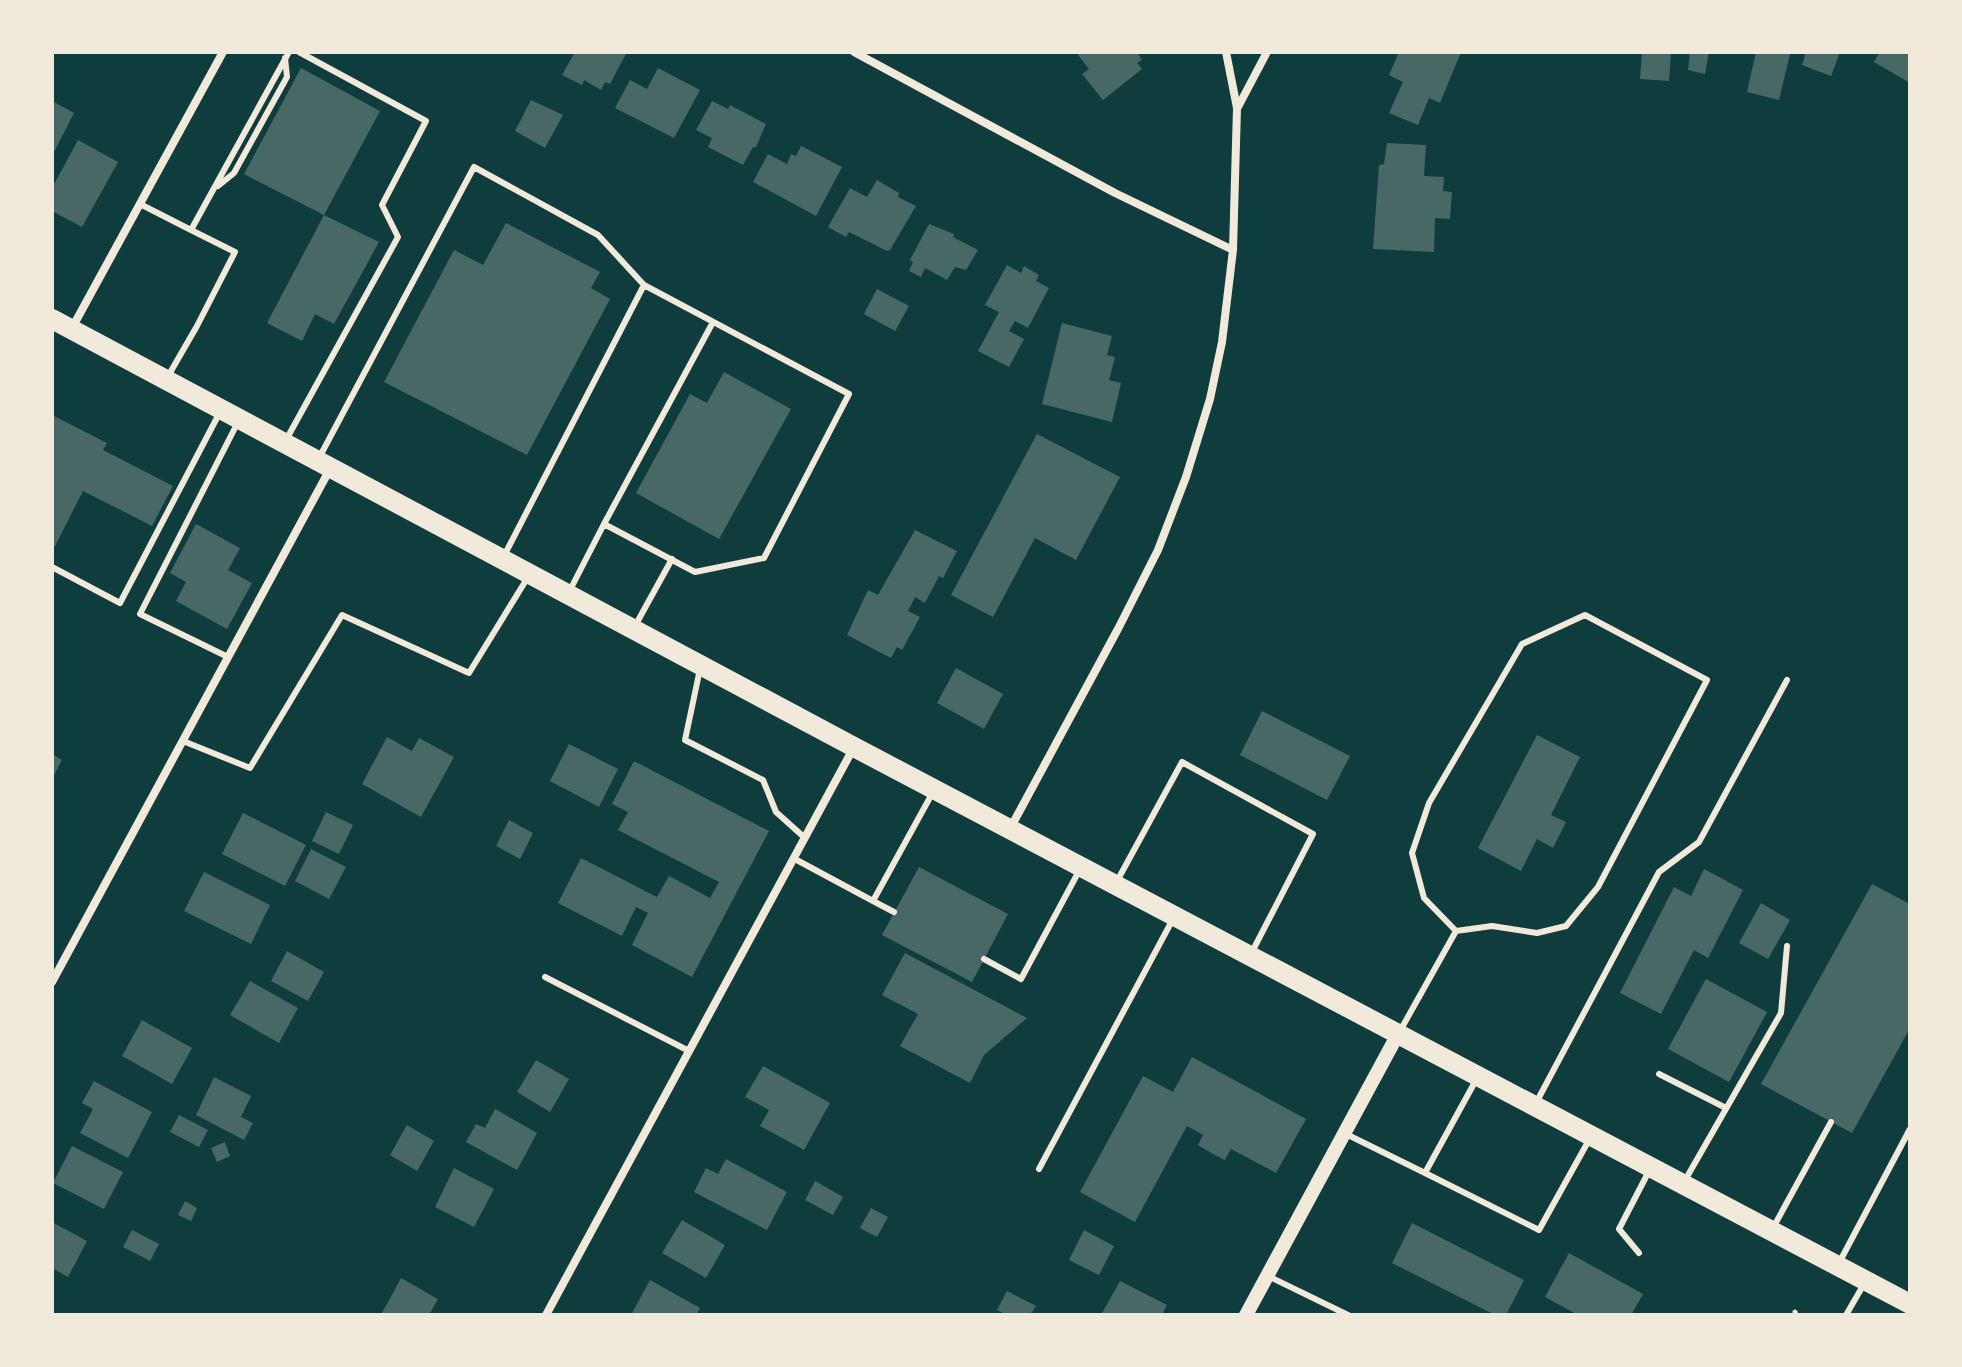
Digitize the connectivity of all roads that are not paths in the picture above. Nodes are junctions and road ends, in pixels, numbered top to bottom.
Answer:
1 (223, 52) edge
2 (299, 52) edge
3 (854, 52) edge
4 (1226, 52) edge
5 (1267, 52) edge
6 (287, 55) edge
7 (1237, 108) junction
8 (140, 204) junction
9 (191, 230) junction
10 (1233, 250) junction
11 (644, 285) junction
12 (52, 319) edge
13 (713, 322) junction
14 (72, 329) junction
15 (166, 380) junction
16 (230, 414) junction
17 (284, 443) junction
18 (324, 465) junction
19 (604, 524) junction
20 (672, 559) junction
21 (502, 560) junction
22 (52, 567) edge
23 (530, 574) junction
24 (567, 594) junction
25 (633, 629) junction
26 (228, 657) junction
27 (701, 665) junction
28 (1787, 680) dead end
29 (183, 741) junction
30 (854, 747) junction
31 (934, 788) junction
32 (1010, 828) junction
33 (805, 838) junction
34 (793, 858) junction
35 (1082, 866) junction
36 (1116, 884) junction
37 (873, 901) junction
38 (894, 912) dead end
39 (1175, 915) junction
40 (1456, 931) junction
41 (1787, 946) dead end
42 (1251, 956) junction
43 (984, 959) dead end
44 (545, 977) dead end
45 (52, 982) edge
46 (1398, 1034) junction
47 (689, 1051) junction
48 (1659, 1074) dead end
49 (1478, 1076) junction
50 (1534, 1106) junction
51 (1726, 1108) junction
52 (1831, 1122) dead end
53 (1910, 1129) edge
54 (1345, 1133) junction
55 (1591, 1136) junction
56 (1651, 1168) junction
57 (1039, 1169) dead end
58 (1425, 1173) junction
59 (1683, 1185) junction
60 (1771, 1231) junction
61 (1639, 1253) dead end
62 (1837, 1267) junction
63 (1268, 1276) junction
64 (1866, 1281) junction
65 (1910, 1304) edge
66 (546, 1315) edge
67 (1246, 1315) edge
68 (1348, 1315) edge
69 (1846, 1315) edge

1 - 8 street
2 - 17 lane
3 - 10 street
4 - 7 street
5 - 7 street
6 - 9 lane
7 - 10 street
8 - 9 lane
8 - 14 street
9 - 15 lane
10 - 32 street
11 - 13 lane
11 - 18 lane
11 - 21 lane
12 - 14 main road
13 - 19 lane
13 - 20 lane
14 - 15 main road
15 - 16 main road
16 - 17 main road
16 - 22 lane
16 - 26 lane
17 - 18 main road
18 - 21 main road
18 - 26 street
19 - 20 lane
19 - 24 lane
20 - 25 lane
21 - 23 main road
23 - 24 main road
23 - 29 lane
24 - 25 main road
25 - 27 main road
26 - 29 street
27 - 30 main road
27 - 33 lane
28 - 50 lane
29 - 45 street
30 - 31 main road
30 - 33 street
31 - 32 main road
31 - 37 lane
32 - 35 main road
33 - 34 street
34 - 37 lane
34 - 47 street
35 - 36 main road
35 - 43 lane
36 - 39 main road
36 - 42 lane
37 - 38 lane
39 - 42 main road
39 - 57 lane
40 - 40 lane
40 - 46 lane
41 - 51 lane
42 - 46 main road
44 - 47 lane
46 - 49 main road
46 - 54 street
47 - 66 street
48 - 51 lane
49 - 50 main road
49 - 58 lane
50 - 55 main road
51 - 59 lane
52 - 60 lane
53 - 62 lane
54 - 58 lane
54 - 63 street
55 - 56 main road
55 - 58 lane
56 - 59 main road
56 - 61 lane
59 - 60 main road
60 - 62 main road
62 - 64 main road
63 - 67 street
63 - 68 lane
64 - 65 main road
64 - 69 lane

